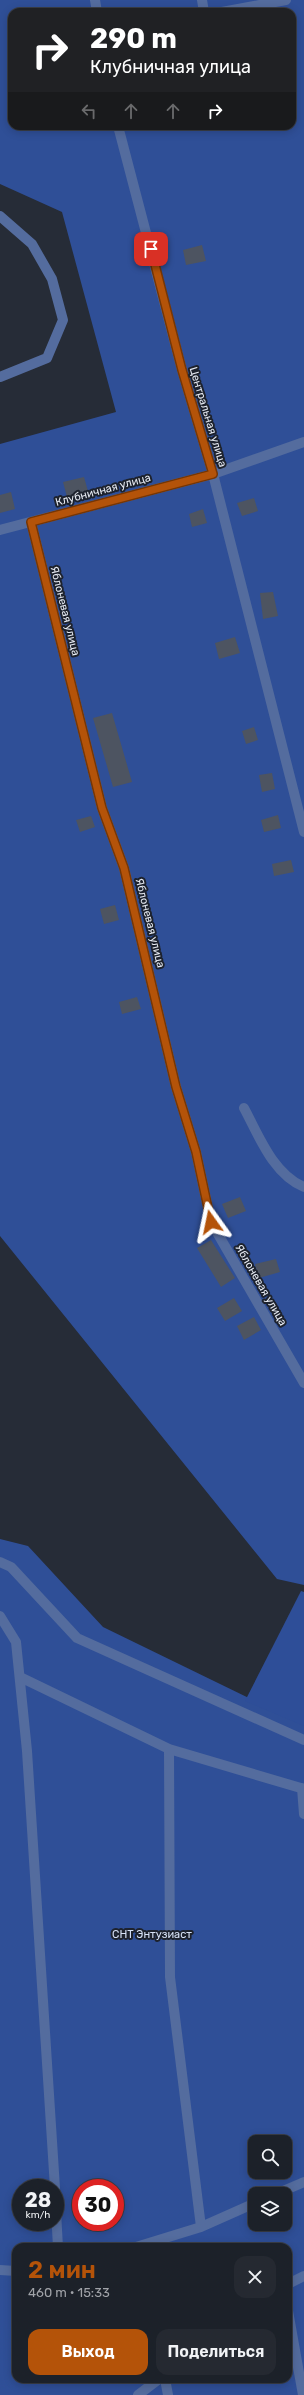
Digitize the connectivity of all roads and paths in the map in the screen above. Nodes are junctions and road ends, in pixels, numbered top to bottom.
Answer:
1 (286, 0) edge
2 (243, 8) edge
3 (119, 130) edge
4 (0, 216) edge
5 (0, 377) edge
6 (304, 442) edge
7 (213, 474) junction
8 (31, 522) junction
9 (0, 530) edge
10 (304, 832) edge
11 (244, 1108) dead end
12 (304, 1187) edge
13 (304, 1383) edge
14 (0, 1562) edge
15 (0, 1616) edge
16 (20, 1677) junction
17 (304, 1740) edge
18 (169, 1750) junction
19 (303, 1788) edge
20 (304, 1814) edge
21 (54, 2179) edge
22 (304, 2182) edge
23 (292, 2187) edge
24 (248, 2206) edge
25 (201, 2227) junction
26 (57, 2231) edge
27 (58, 2243) edge
28 (149, 2243) edge
29 (0, 2270) edge
30 (12, 2271) edge
31 (304, 2276) edge
32 (292, 2282) edge
33 (292, 2333) edge
34 (154, 2383) edge
35 (166, 2383) edge
36 (138, 2395) edge
37 (168, 2395) edge
38 (303, 2395) edge

1 - 2 street
3 - 7 street, Центральная улица
4 - 5 street
6 - 7 street, Клубничная улица
7 - 8 street, Клубничная улица
7 - 10 street, Центральная улица
8 - 9 street, Клубничная улица
8 - 13 street, Яблоневая улица
11 - 12 street
14 - 17 street
15 - 16 street
16 - 18 street
16 - 21 street
18 - 19 street
18 - 25 street
19 - 20 street
22 - 23 street
24 - 25 street
25 - 28 street
26 - 27 street
29 - 30 street
31 - 32 street
33 - 38 street
34 - 36 street
35 - 37 street

